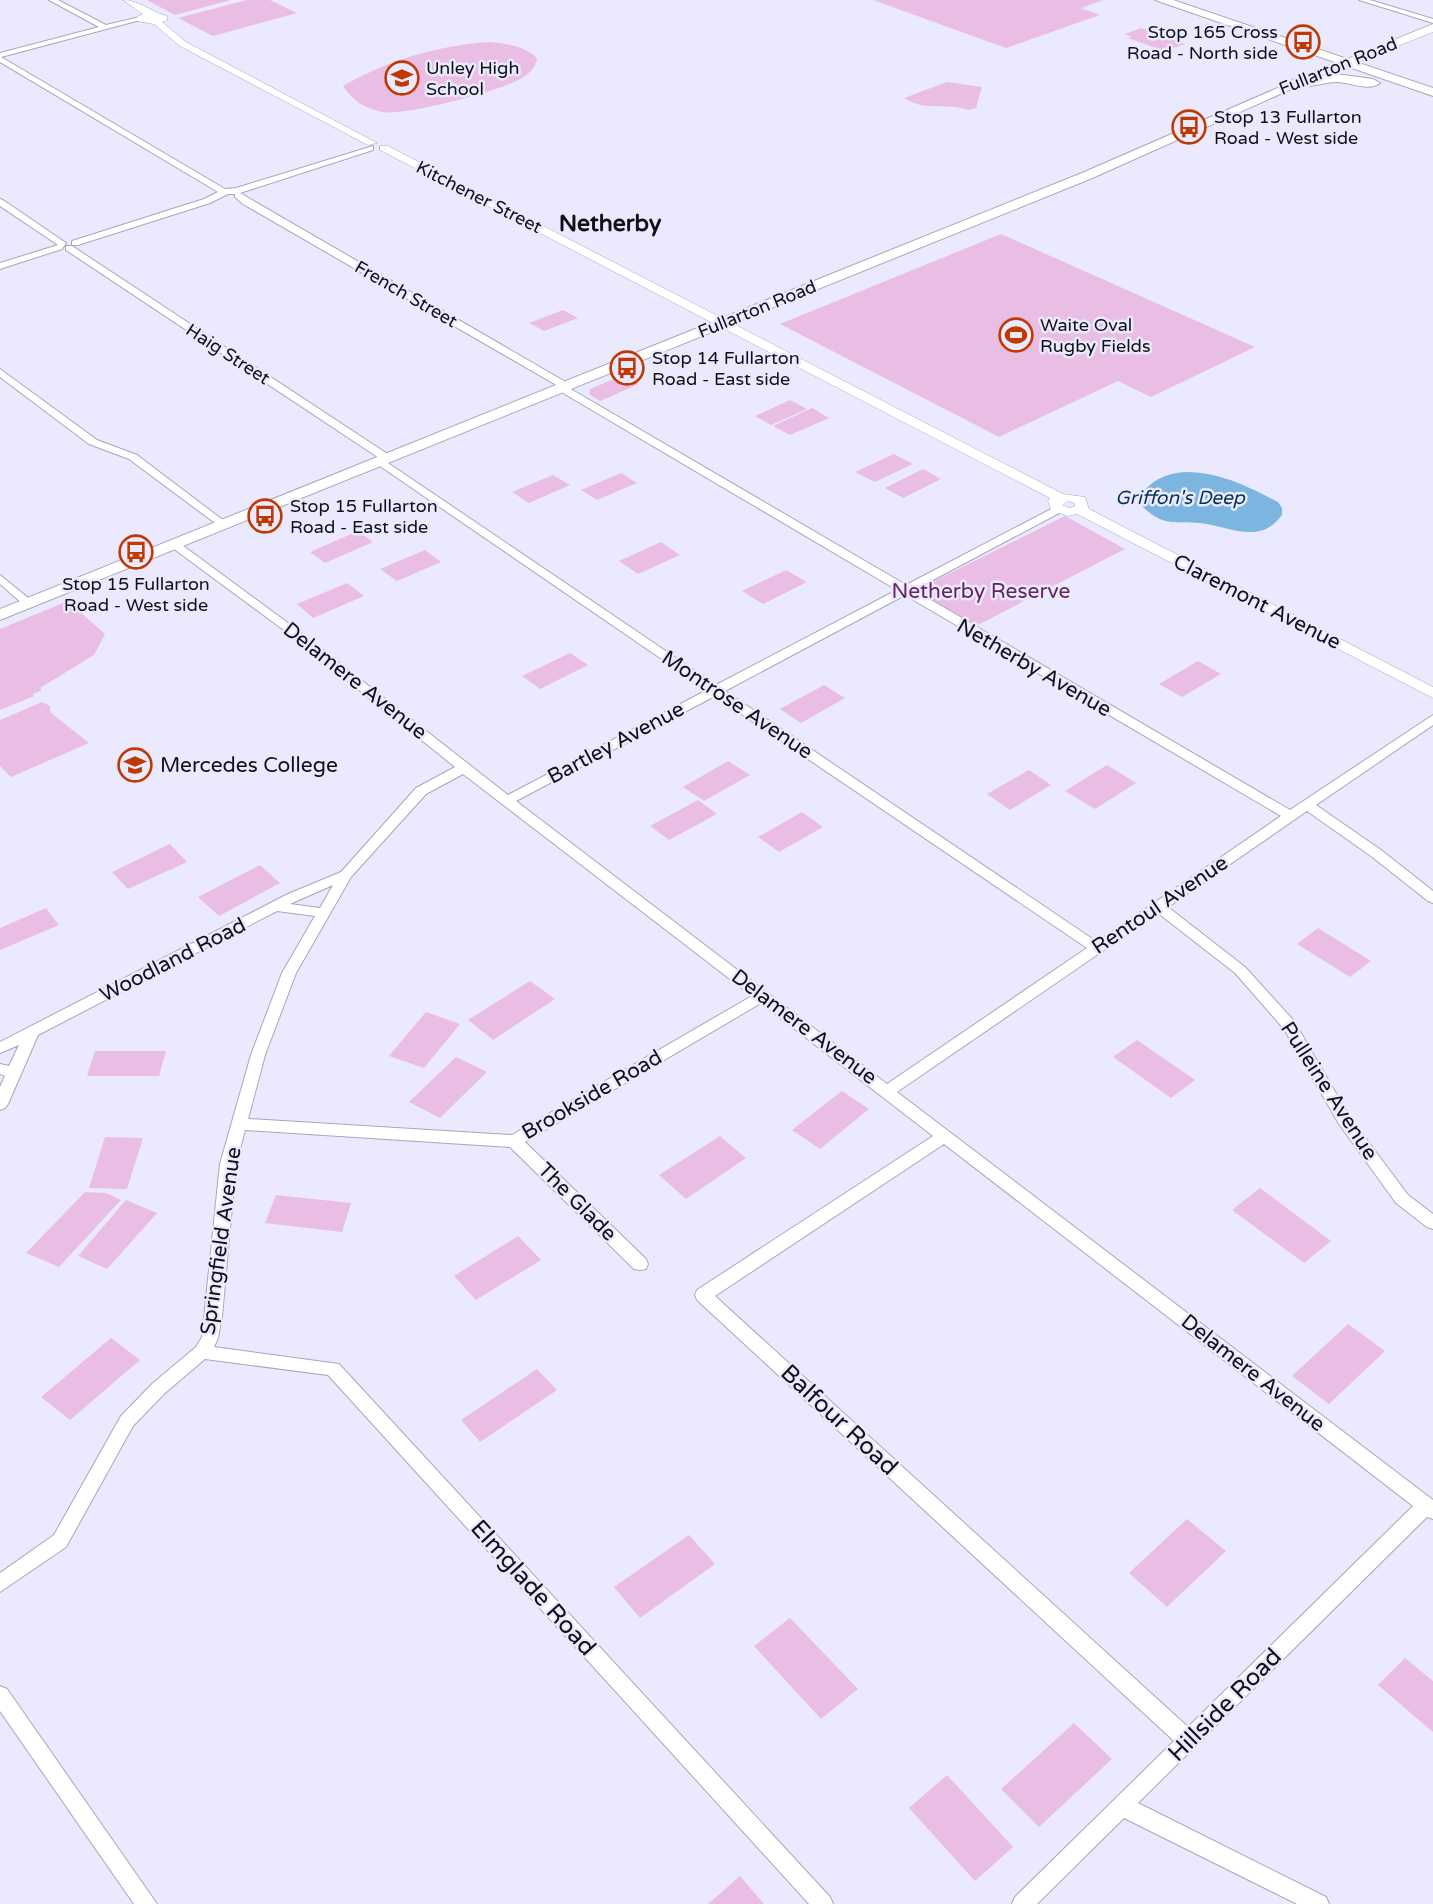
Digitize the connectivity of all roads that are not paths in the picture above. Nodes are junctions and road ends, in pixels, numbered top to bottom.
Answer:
1 (53, 0) edge
2 (127, 0) edge
3 (1161, 0) edge
4 (1363, 0) edge
5 (149, 18) junction
6 (1433, 21) edge
7 (104, 27) junction
8 (1433, 28) edge
9 (1246, 30) junction
10 (0, 57) edge
11 (1346, 62) junction
12 (1294, 83) junction
13 (1433, 92) edge
14 (1433, 98) edge
15 (371, 146) junction
16 (232, 195) junction
17 (0, 202) edge
18 (66, 245) junction
19 (0, 266) edge
20 (723, 322) junction
21 (0, 372) edge
22 (563, 387) junction
23 (384, 460) junction
24 (1059, 504) junction
25 (223, 524) junction
26 (174, 544) junction
27 (0, 578) edge
28 (901, 590) junction
29 (28, 603) junction
30 (0, 615) edge
31 (715, 691) junction
32 (1433, 693) edge
33 (1433, 719) edge
34 (464, 768) junction
35 (508, 800) junction
36 (1309, 806) junction
37 (1292, 817) junction
38 (346, 875) junction
39 (1433, 898) edge
40 (279, 907) junction
41 (1159, 907) junction
42 (323, 914) junction
43 (1096, 948) junction
44 (763, 996) junction
45 (32, 1031) junction
46 (0, 1048) edge
47 (7, 1071) edge
48 (888, 1091) junction
49 (0, 1104) edge
50 (240, 1124) junction
51 (945, 1136) junction
52 (514, 1141) junction
53 (1433, 1223) edge
54 (640, 1264) dead end
55 (202, 1352) junction
56 (1430, 1509) edge
57 (0, 1584) edge
58 (0, 1695) edge
59 (1188, 1741) junction
60 (1122, 1806) junction
61 (147, 1904) edge
62 (823, 1904) edge
63 (1022, 1904) edge
64 (1319, 1904) edge

1 - 7 street
2 - 5 street
3 - 9 highway
4 - 6 street
5 - 7 street
5 - 15 street
7 - 10 street
8 - 11 main road, Fullarton Road
9 - 11 highway
9 - 12 highway
10 - 16 street, French Street
11 - 12 main road, Fullarton Road
11 - 13 highway
12 - 14 highway
12 - 20 main road, Fullarton Road
15 - 16 street
15 - 20 street, Kitchener Street
16 - 18 street
16 - 22 street, French Street
17 - 18 street, Haig Street
18 - 19 street
18 - 23 street, Haig Street
20 - 22 main road, Fullarton Road
20 - 24 street
21 - 25 street
22 - 23 main road, Fullarton Road
22 - 28 street, Netherby Avenue
23 - 25 main road, Fullarton Road
23 - 31 street, Montrose Avenue
24 - 28 street, Bartley Avenue
24 - 32 street, Claremont Avenue
25 - 26 main road, Fullarton Road
26 - 29 main road, Fullarton Road
26 - 34 street, Delamere Avenue
27 - 29 street
28 - 31 street, Bartley Avenue
28 - 37 street, Netherby Avenue
29 - 30 main road, Fullarton Road
31 - 35 street, Bartley Avenue
31 - 43 street, Montrose Avenue
33 - 36 street, Rentoul Avenue
34 - 35 street, Delamere Avenue
34 - 38 street, Springfield Avenue
35 - 44 street, Delamere Avenue
36 - 37 street, Rentoul Avenue
36 - 39 street
37 - 41 street, Rentoul Avenue
38 - 40 street, Woodland Road
38 - 42 street, Springfield Avenue
40 - 42 street
40 - 45 street, Woodland Road
41 - 43 street, Rentoul Avenue
41 - 53 street, Pulleine Avenue
42 - 50 street, Springfield Avenue
43 - 48 street, Rentoul Avenue
44 - 48 street, Delamere Avenue
44 - 52 street, Brookside Road
45 - 46 street, Woodland Road
45 - 47 street
47 - 49 street
48 - 51 street, Delamere Avenue
50 - 52 street, Brookside Road
50 - 55 street, Springfield Avenue
51 - 56 street, Delamere Avenue
51 - 59 street, Balfour Road
52 - 54 street, The Glade
55 - 57 street, Springfield Avenue
55 - 62 street, Elmglade Road
56 - 59 street, Hillside Road
58 - 61 street
59 - 60 street, Hillside Road
60 - 63 street, Hillside Road
60 - 64 street

